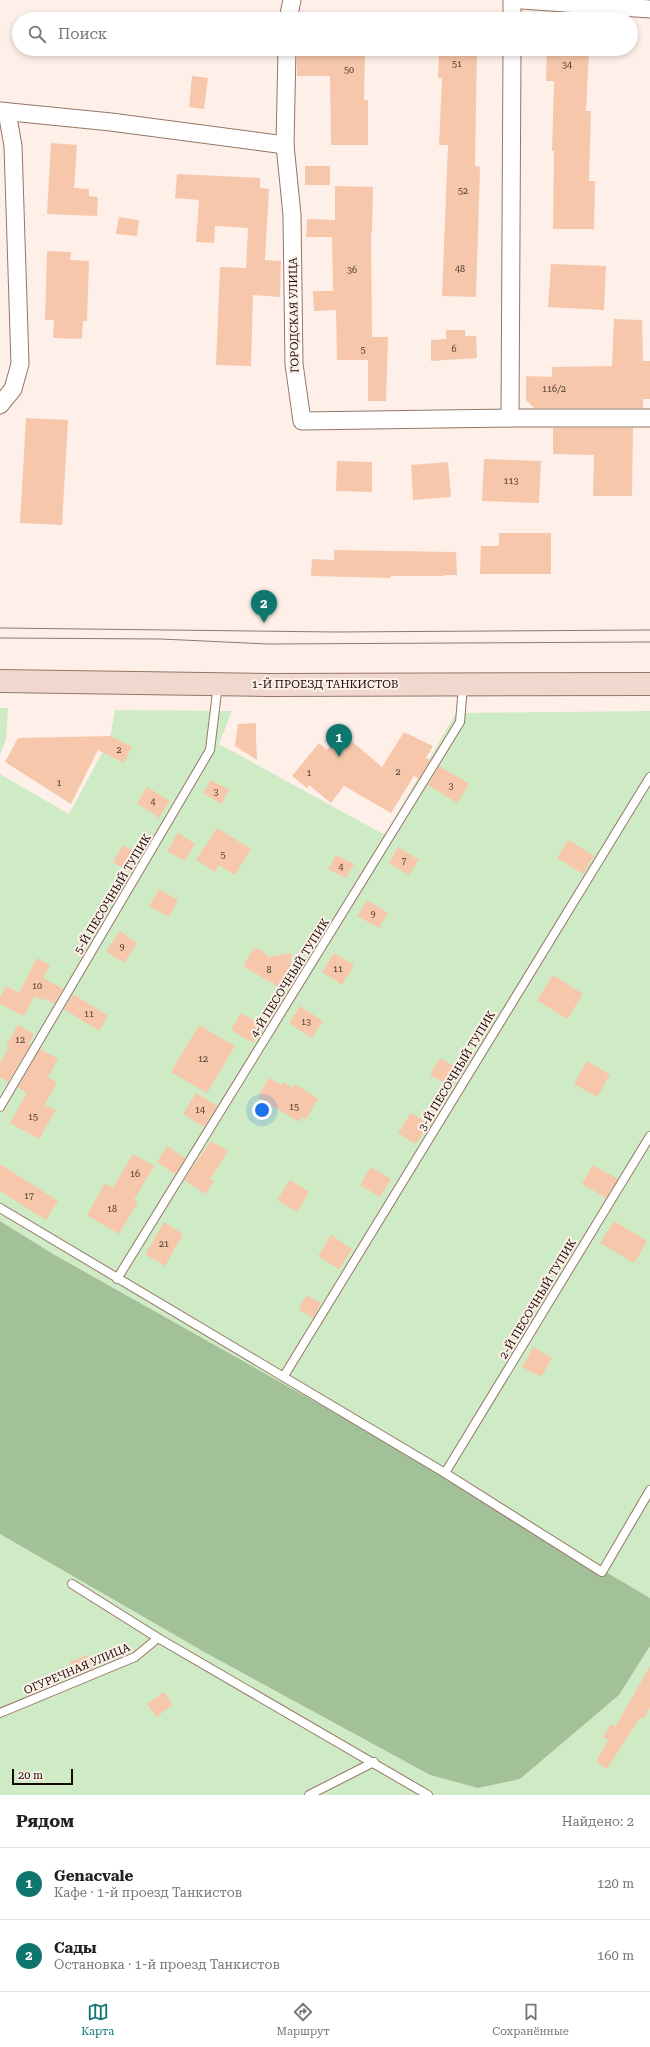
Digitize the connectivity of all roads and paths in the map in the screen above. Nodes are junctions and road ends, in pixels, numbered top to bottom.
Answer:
1 (292, 0) edge
2 (512, 0) edge
3 (522, 0) edge
4 (650, 9) edge
5 (289, 12) edge
6 (512, 12) edge
7 (287, 56) edge
8 (512, 56) edge
9 (4, 111) edge
10 (285, 145) junction
11 (0, 405) edge
12 (510, 418) junction
13 (650, 418) edge
14 (0, 681) edge
15 (463, 683) junction
16 (218, 684) junction
17 (650, 684) edge
18 (650, 777) edge
19 (0, 1107) edge
20 (650, 1136) edge
21 (0, 1208) edge
22 (118, 1279) junction
23 (284, 1376) junction
24 (445, 1473) junction
25 (650, 1490) edge
26 (72, 1584) dead end
27 (158, 1638) junction
28 (0, 1713) edge
29 (374, 1762) junction
30 (309, 1795) edge
31 (428, 1795) edge

1 - 5 street
2 - 6 street
3 - 4 street
7 - 10 street, ГОРОДСКАЯ УЛИЦА
8 - 12 street
9 - 10 street
9 - 11 street
10 - 12 street, ГОРОДСКАЯ УЛИЦА
12 - 13 street, ГОРОДСКАЯ УЛИЦА
14 - 16 main road, 1-Й ПРОЕЗД ТАНКИСТОВ
15 - 16 main road, 1-Й ПРОЕЗД ТАНКИСТОВ
15 - 17 main road, 1-Й ПРОЕЗД ТАНКИСТОВ
15 - 22 lane, 4-Й ПЕСОЧНЫЙ ТУПИК
16 - 19 lane, 5-Й ПЕСОЧНЫЙ ТУПИК
18 - 23 lane, 3-Й ПЕСОЧНЫЙ ТУПИК
20 - 24 lane, 2-Й ПЕСОЧНЫЙ ТУПИК
21 - 22 lane
22 - 23 lane
23 - 24 lane
24 - 25 lane
26 - 27 lane
27 - 28 lane, ОГУРЕЧНАЯ УЛИЦА
27 - 29 lane
29 - 30 lane
29 - 31 lane

